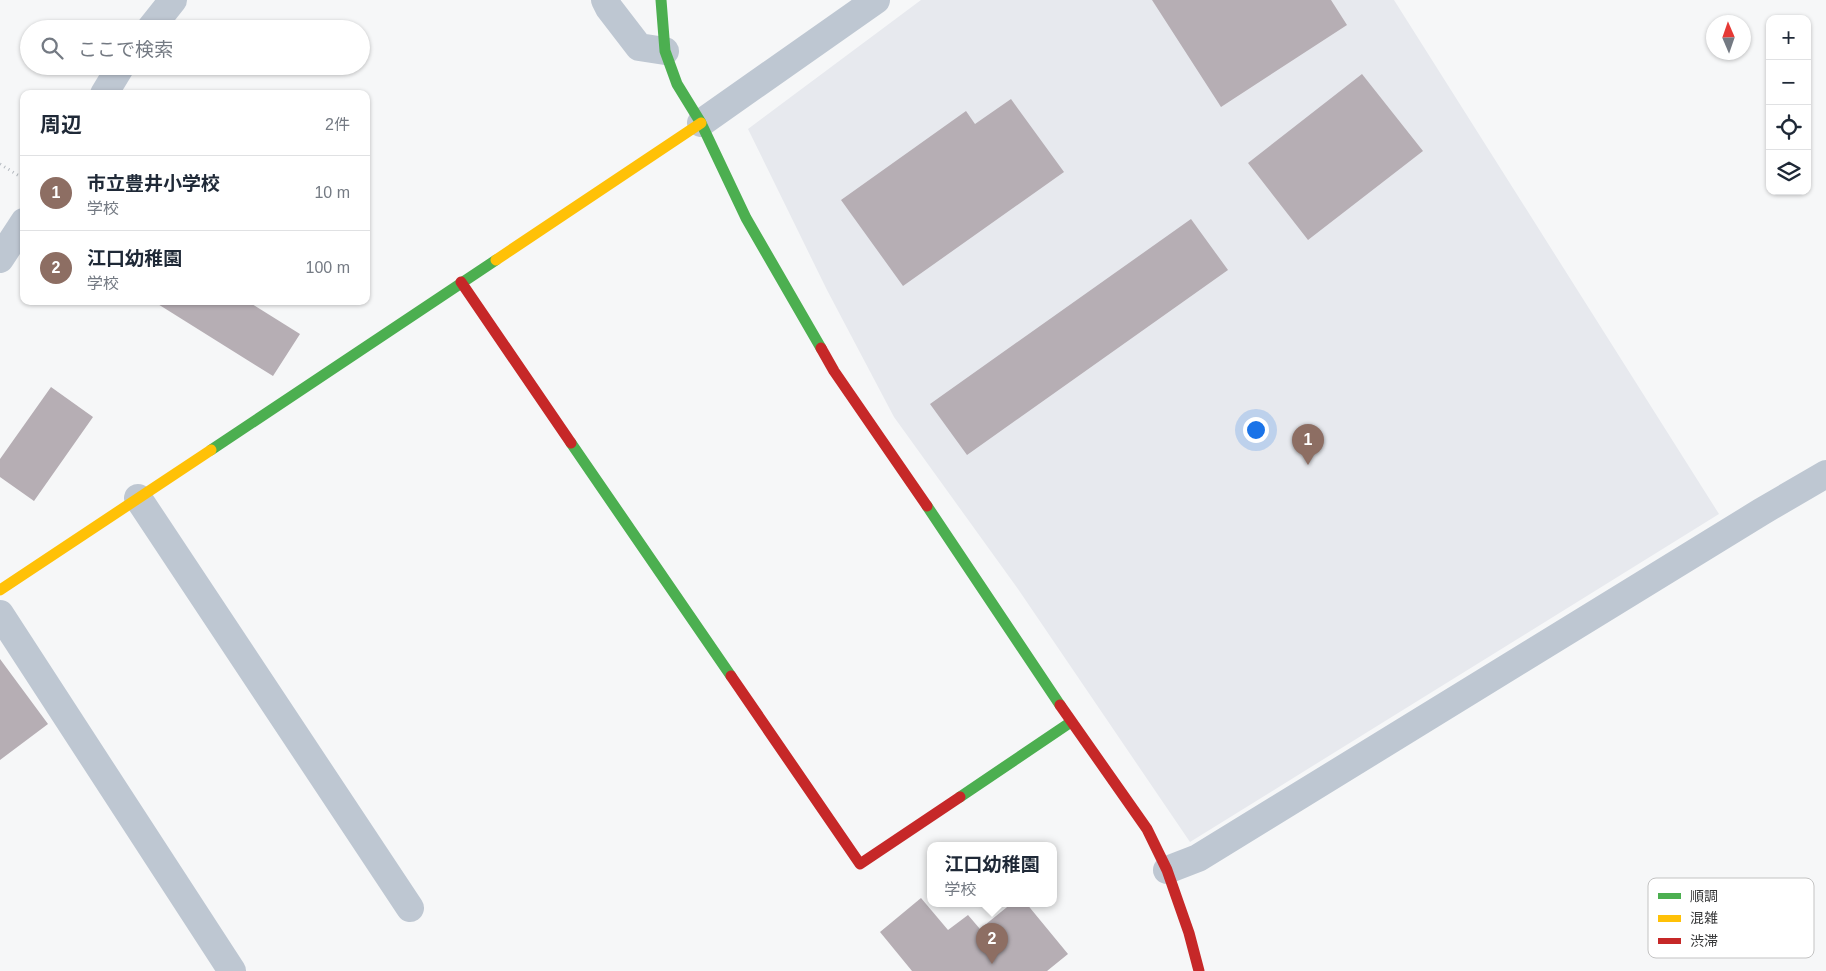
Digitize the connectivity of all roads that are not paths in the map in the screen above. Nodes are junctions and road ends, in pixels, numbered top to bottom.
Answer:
1 (173, 0) edge
2 (605, 0) edge
3 (661, 0) edge
4 (876, 0) edge
5 (157, 20) edge
6 (665, 51) junction
7 (116, 75) edge
8 (106, 90) edge
9 (701, 123) junction
10 (20, 228) edge
11 (0, 260) edge
12 (461, 282) junction
13 (1826, 474) edge
14 (138, 498) junction
15 (0, 590) edge
16 (0, 614) edge
17 (1071, 722) junction
18 (1167, 870) junction
19 (410, 908) dead end
20 (232, 971) edge
21 (1199, 971) edge

1 - 5 street
2 - 6 street
3 - 6 street
4 - 9 street
6 - 9 street
7 - 8 street
9 - 12 street
9 - 17 street
10 - 11 street
12 - 14 street
12 - 17 street
13 - 18 street
14 - 15 street
14 - 19 street
16 - 20 street
17 - 18 street
18 - 21 street

